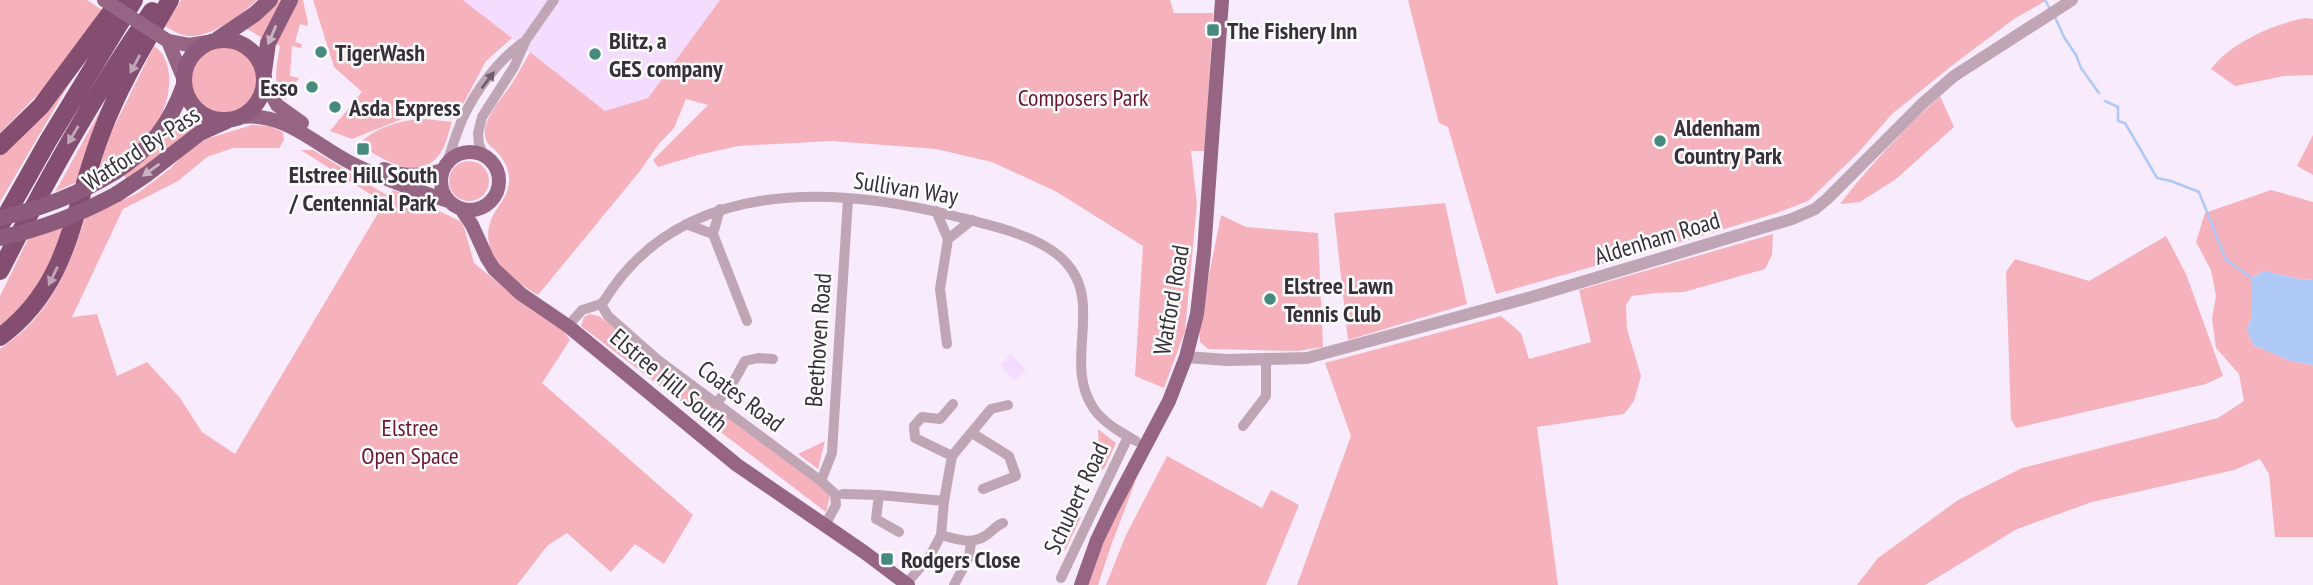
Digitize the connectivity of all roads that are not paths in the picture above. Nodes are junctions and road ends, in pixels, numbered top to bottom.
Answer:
1 (104, 0) edge
2 (120, 0) edge
3 (134, 0) edge
4 (159, 0) edge
5 (170, 0) edge
6 (270, 0) edge
7 (290, 0) edge
8 (554, 0) edge
9 (1222, 0) edge
10 (2072, 0) edge
11 (526, 40) junction
12 (168, 41) junction
13 (213, 41) junction
14 (264, 77) junction
15 (184, 82) junction
16 (234, 119) junction
17 (0, 146) edge
18 (484, 155) junction
19 (445, 166) junction
20 (848, 199) junction
21 (448, 201) junction
22 (488, 204) junction
23 (720, 209) junction
24 (462, 210) junction
25 (936, 211) junction
26 (0, 218) edge
27 (972, 220) junction
28 (686, 224) junction
29 (0, 226) edge
30 (713, 234) junction
31 (0, 238) edge
32 (948, 239) junction
33 (479, 241) junction
34 (0, 271) edge
35 (601, 304) junction
36 (747, 321) dead end
37 (568, 326) junction
38 (6, 333) edge
39 (947, 344) dead end
40 (1186, 357) junction
41 (773, 359) dead end
42 (1266, 360) junction
43 (716, 404) junction
44 (953, 404) dead end
45 (1008, 405) dead end
46 (1243, 426) dead end
47 (972, 433) junction
48 (1132, 439) joint
49 (952, 456) junction
50 (821, 481) junction
51 (983, 489) dead end
52 (843, 494) dead end
53 (879, 495) junction
54 (944, 502) junction
55 (1003, 523) dead end
56 (825, 525) junction
57 (899, 531) dead end
58 (941, 535) junction
59 (971, 542) junction
60 (1060, 578) dead end
61 (907, 584) edge
62 (954, 585) edge
63 (1081, 585) edge

1 - 12 main road, bridge
2 - 17 highway
3 - 29 highway
4 -> 34 highway
5 -> 38 highway
6 - 13 highway
7 -> 14 highway
8 - 11 street
9 - 40 main road, Watford Road
10 - 42 street, Aldenham Road
11 - 18 street
19 -> 11 street
12 - 13 main road
12 - 15 main road
13 - 14 highway
13 - 15 highway
14 - 16 highway
14 - 19 main road
15 - 16 highway
15 - 26 highway, Watford By-Pass, bridge
16 - 21 main road
16 -> 31 highway, Watford By-Pass, bridge
18 - 19 main road
18 - 22 main road
19 - 21 main road
20 - 23 street, Sullivan Way
20 - 25 street, Sullivan Way
20 - 50 street, Beethoven Road
21 - 24 main road
22 - 24 main road
22 - 33 main road
23 - 28 street, Sullivan Way
23 - 30 street
24 - 33 main road, Elstree Hill South
25 - 27 street, Sullivan Way
25 - 32 street
27 - 32 street
27 - 48 street, Sullivan Way
28 - 30 street
28 - 35 street, Sullivan Way
30 - 36 street
32 - 39 street
33 - 37 main road, Elstree Hill South
35 - 37 street, Sullivan Way
35 - 43 street, Coates Road
37 - 56 main road, Elstree Hill South
40 - 42 street, Aldenham Road
40 - 63 main road, Watford Road
41 - 43 street
42 - 46 street
43 - 50 street, Coates Road
44 - 49 street
45 - 47 street
47 - 49 street
47 - 51 street
48 - 60 street, Schubert Road
49 - 54 street
50 - 56 street
52 - 53 street
53 - 54 street
53 - 57 street
54 - 58 street
55 - 59 street
56 - 61 main road, Elstree Hill South
58 - 59 street
58 - 61 street
59 - 62 street

